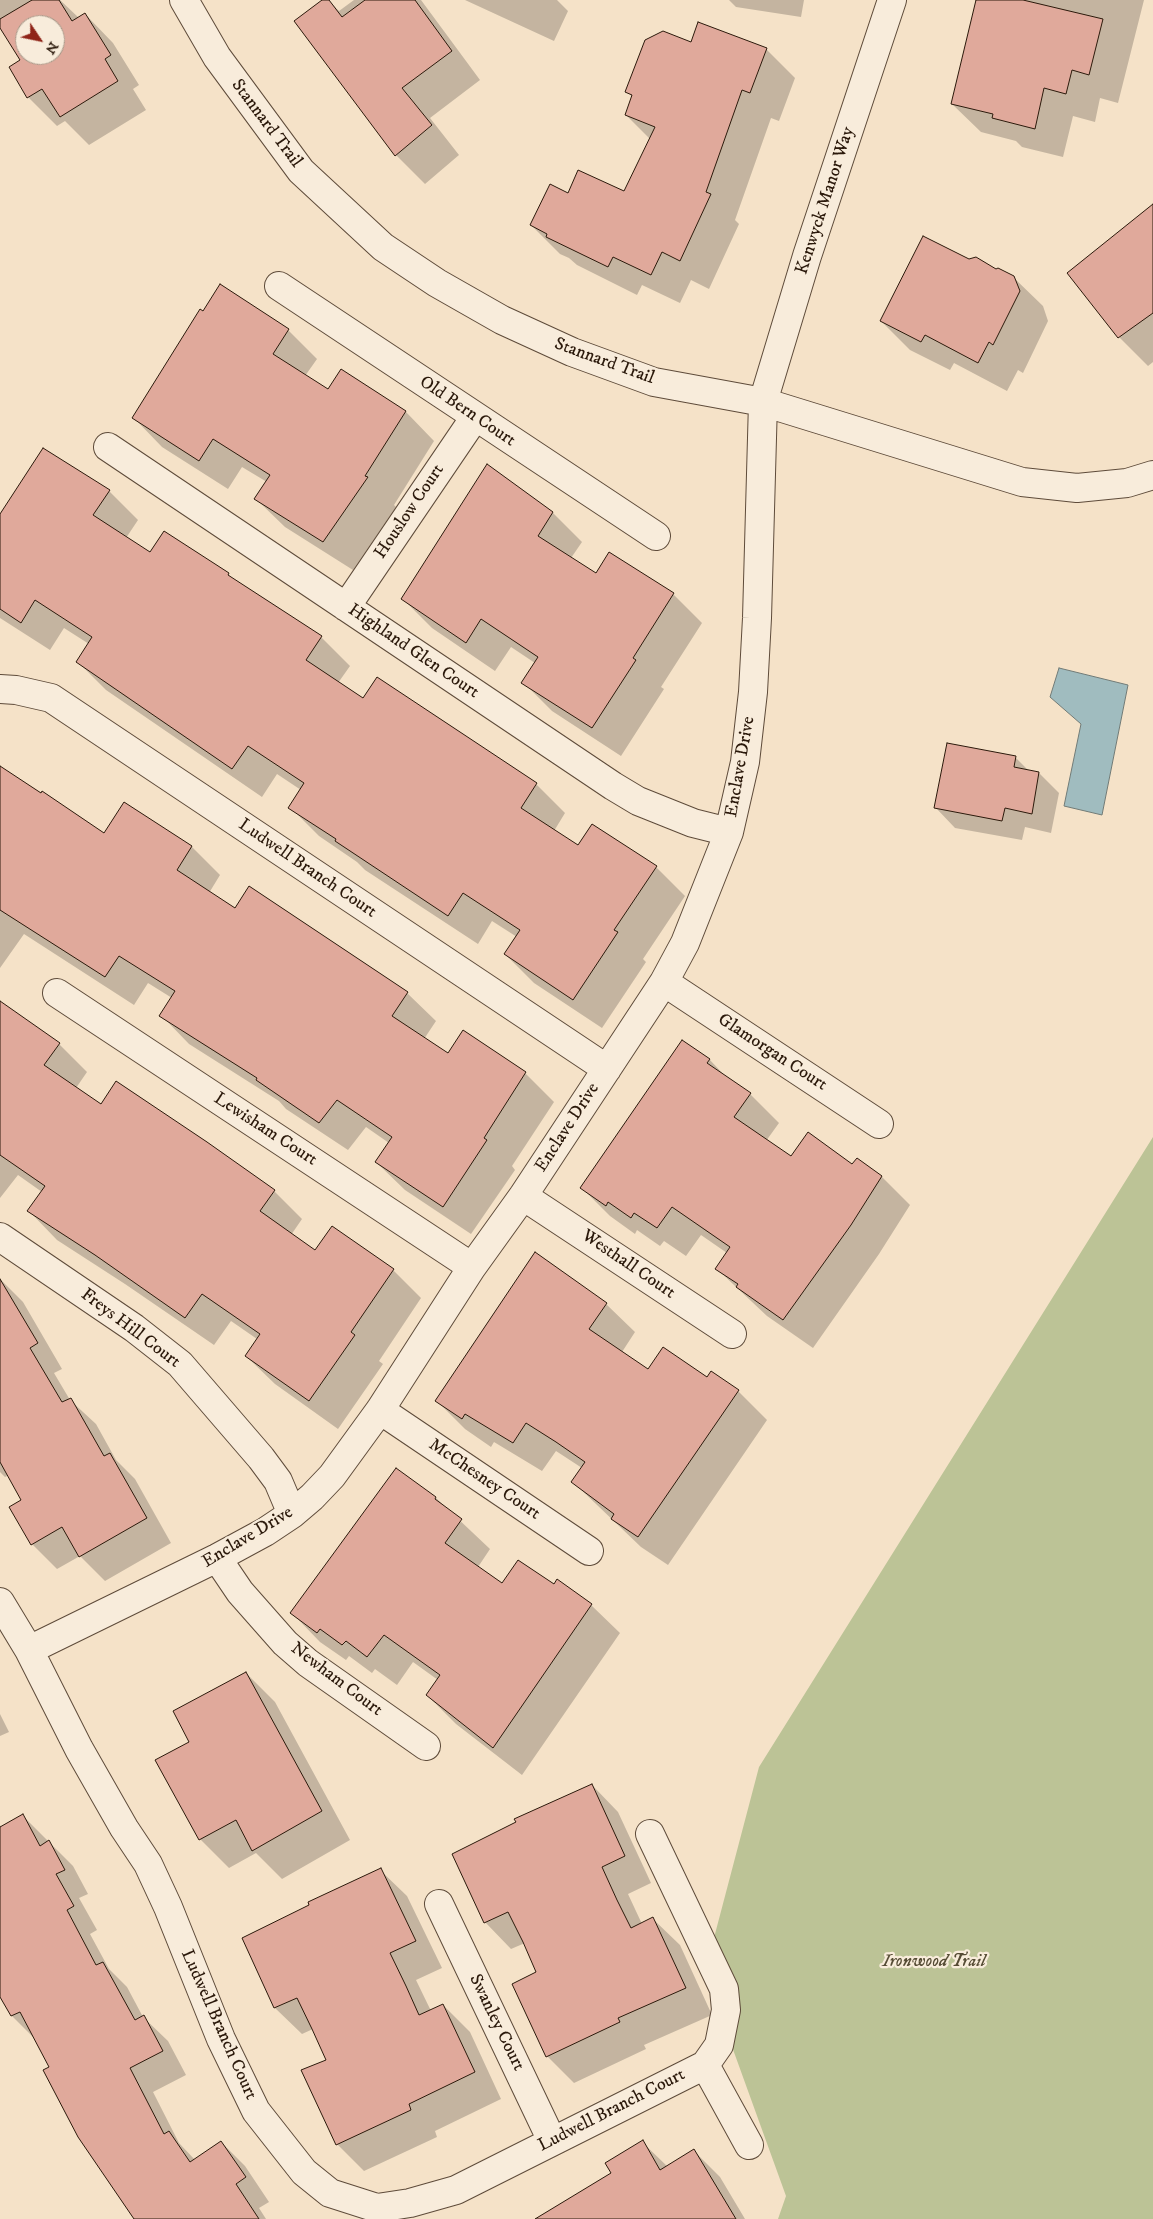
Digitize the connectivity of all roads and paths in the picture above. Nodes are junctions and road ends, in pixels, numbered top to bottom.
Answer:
1 (184, 0) edge
2 (892, 0) edge
3 (279, 286) dead end
4 (763, 402) junction
5 (474, 417) junction
6 (108, 447) dead end
7 (1153, 476) edge
8 (656, 536) dead end
9 (346, 607) junction
10 (0, 689) edge
11 (729, 832) junction
12 (664, 982) junction
13 (57, 993) dead end
14 (607, 1069) junction
15 (879, 1124) dead end
16 (523, 1196) junction
17 (0, 1238) edge
18 (472, 1267) junction
19 (732, 1334) dead end
20 (380, 1410) junction
21 (292, 1514) junction
22 (589, 1551) dead end
23 (217, 1558) junction
24 (0, 1602) edge
25 (29, 1650) junction
26 (426, 1746) dead end
27 (650, 1834) dead end
28 (439, 1904) dead end
29 (705, 2065) junction
30 (552, 2141) junction
31 (749, 2144) dead end

1 - 4 street, Stannard Trail
2 - 4 street, Kenwyck Manor Way
3 - 5 street, Old Bern Court
4 - 7 street, Stannard Trail
4 - 11 street, Enclave Drive
5 - 8 street, Old Bern Court
5 - 9 street, Houslow Court
6 - 9 street, Highland Glen Court
9 - 11 street, Highland Glen Court
10 - 14 street, Ludwell Branch Court
11 - 12 street, Enclave Drive
12 - 14 street, Enclave Drive
12 - 15 street, Glamorgan Court
13 - 18 street, Lewisham Court
14 - 16 street, Enclave Drive
16 - 18 street, Enclave Drive
16 - 19 street, Westhall Court
17 - 21 street, Freys Hill Court
18 - 20 street, Enclave Drive
20 - 21 street, Enclave Drive
20 - 22 street, McChesney Court
21 - 23 street, Enclave Drive
23 - 25 street, Enclave Drive
23 - 26 street, Newham Court
24 - 25 street, Ludwell Branch Court
25 - 30 street, Ludwell Branch Court
27 - 29 street, Ludwell Branch Court
28 - 30 street, Swanley Court
29 - 30 street, Ludwell Branch Court
29 - 31 street

